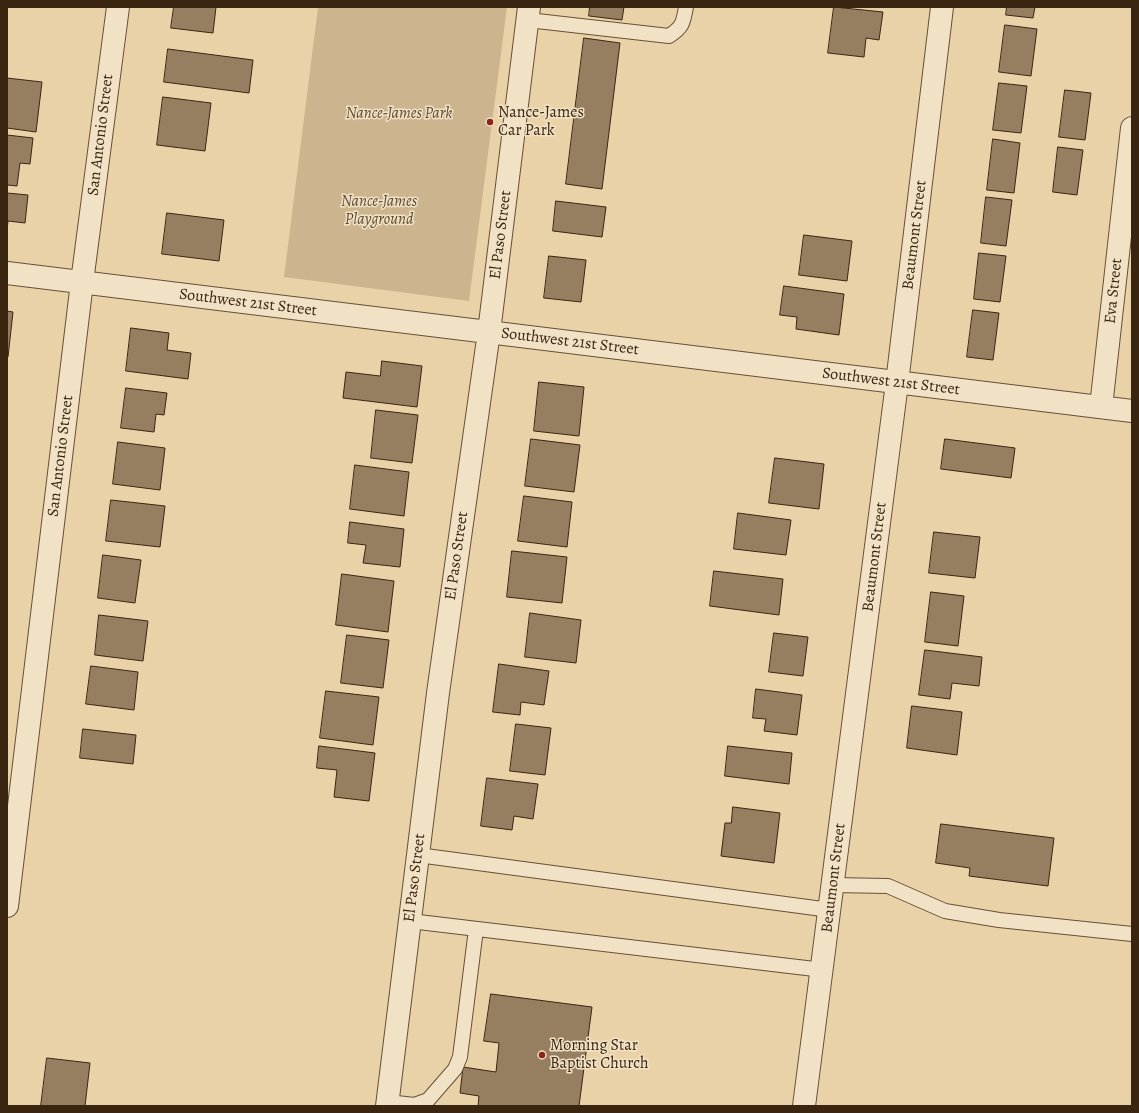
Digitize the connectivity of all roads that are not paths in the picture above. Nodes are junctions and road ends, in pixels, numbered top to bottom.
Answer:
1 (118, 7) edge
2 (686, 7) edge
3 (942, 7) edge
4 (528, 14) edge
5 (1132, 128) edge
6 (7, 273) edge
7 (82, 282) junction
8 (489, 332) junction
9 (897, 382) junction
10 (1101, 407) junction
11 (1132, 411) edge
12 (418, 855) junction
13 (833, 885) junction
14 (7, 906) edge
15 (830, 910) junction
16 (410, 921) junction
17 (476, 929) junction
18 (1132, 934) edge
19 (823, 970) junction
20 (388, 1104) edge
21 (804, 1106) edge

1 - 7 street, San Antonio Street
2 - 4 lane
3 - 9 street, Beaumont Street
4 - 8 street, El Paso Street
5 - 10 street, Eva Street
6 - 7 street, Southwest 21st Street
7 - 8 street, Southwest 21st Street
7 - 14 street, San Antonio Street
8 - 9 street, Southwest 21st Street
8 - 12 street, El Paso Street
9 - 10 street, Southwest 21st Street
9 - 13 street, Beaumont Street
10 - 11 street, Southwest 21st Street
12 - 15 lane
12 - 16 street, El Paso Street
13 - 15 street, Beaumont Street
13 - 18 lane
15 - 19 street, Beaumont Street
16 - 17 lane
16 - 20 street, El Paso Street
17 - 19 lane
17 - 20 lane
19 - 21 street, Beaumont Street

